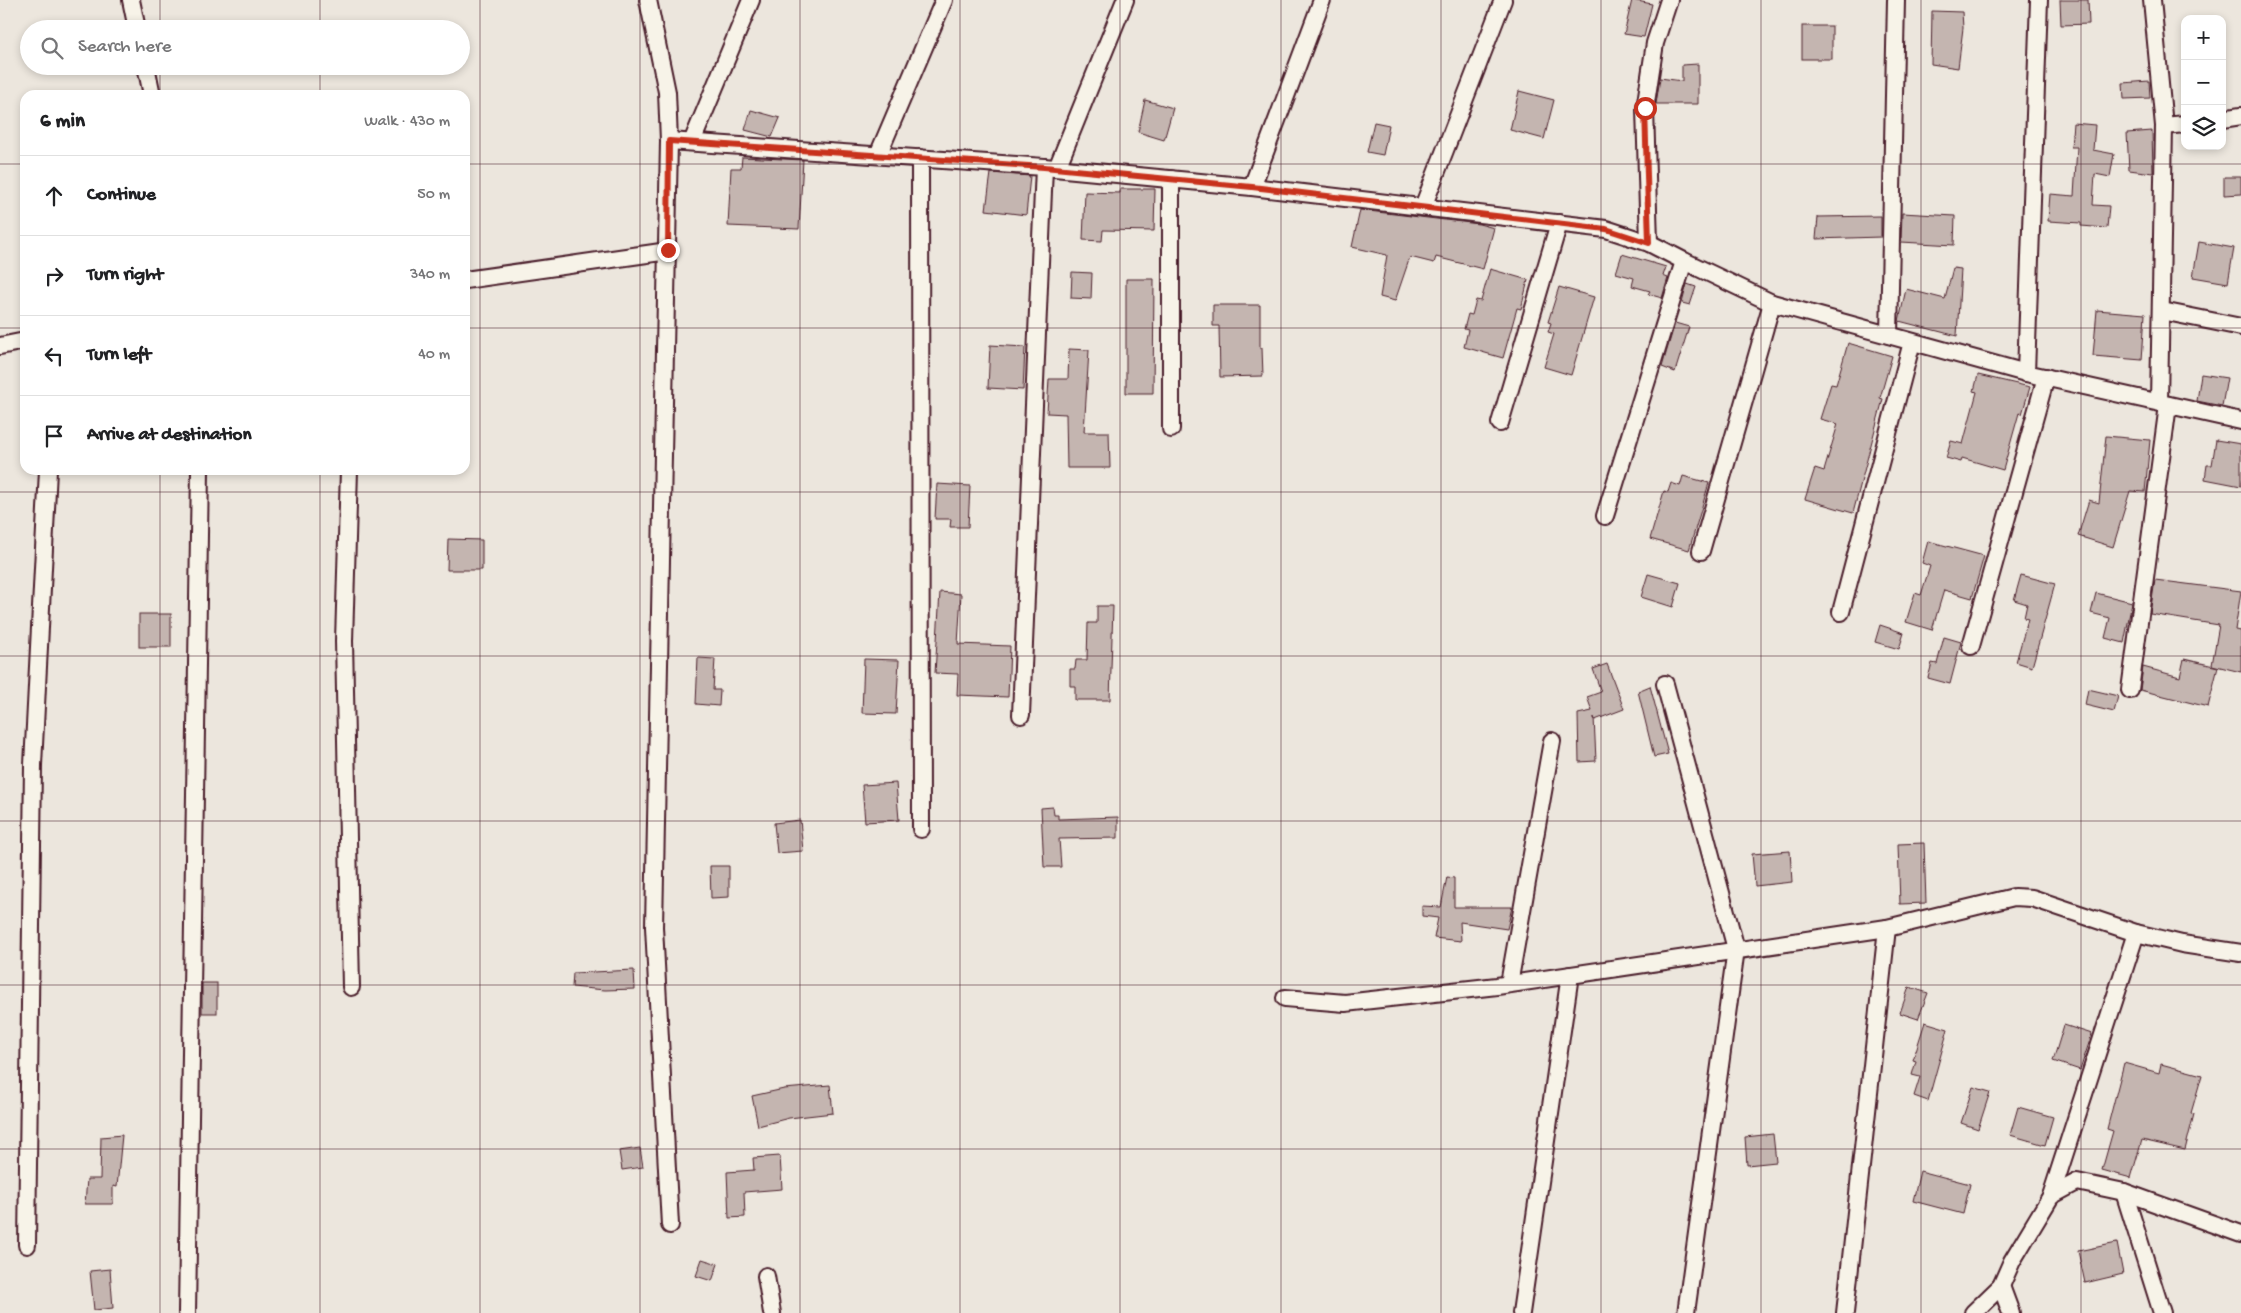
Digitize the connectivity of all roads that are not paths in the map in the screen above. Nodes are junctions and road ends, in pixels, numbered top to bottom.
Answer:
1 (131, 0) edge
2 (648, 0) edge
3 (751, 0) edge
4 (944, 0) edge
5 (1125, 0) edge
6 (1322, 0) edge
7 (1504, 0) edge
8 (1669, 0) edge
9 (1896, 0) edge
10 (2039, 0) edge
11 (2152, 0) edge
12 (135, 20) edge
13 (148, 75) edge
14 (151, 90) edge
15 (2241, 116) edge
16 (2226, 118) edge
17 (2181, 124) edge
18 (2164, 126) junction
19 (669, 141) junction
20 (692, 142) junction
21 (878, 155) junction
22 (920, 158) junction
23 (1050, 167) junction
24 (1171, 179) junction
25 (1252, 187) junction
26 (1423, 207) junction
27 (1559, 223) junction
28 (1649, 243) junction
29 (668, 250) junction
30 (1684, 261) junction
31 (470, 279) edge
32 (1772, 303) junction
33 (2162, 311) junction
34 (2241, 327) edge
35 (1888, 335) junction
36 (20, 341) edge
37 (1912, 342) junction
38 (0, 346) edge
39 (2026, 373) junction
40 (2046, 377) junction
41 (2164, 403) junction
42 (2241, 421) edge
43 (1500, 423) dead end
44 (1171, 429) dead end
45 (48, 475) edge
46 (200, 475) edge
47 (349, 475) edge
48 (1604, 516) dead end
49 (1701, 551) dead end
50 (1841, 612) dead end
51 (1971, 646) dead end
52 (1665, 684) dead end
53 (2130, 690) dead end
54 (1021, 715) dead end
55 (1552, 741) dead end
56 (921, 829) dead end
57 (1887, 928) junction
58 (2136, 933) junction
59 (1736, 949) junction
60 (2241, 953) edge
61 (1570, 975) junction
62 (1509, 984) junction
63 (351, 987) dead end
64 (1285, 998) dead end
65 (2124, 1192) junction
66 (2051, 1196) junction
67 (670, 1225) dead end
68 (2241, 1234) edge
69 (27, 1245) dead end
70 (766, 1276) dead end
71 (2001, 1286) junction
72 (187, 1313) edge
73 (772, 1313) edge
74 (1521, 1313) edge
75 (1686, 1313) edge
76 (1845, 1313) edge
77 (1973, 1313) edge
78 (2011, 1313) edge
79 (2162, 1313) edge

1 - 12 street
2 - 19 street
3 - 20 street
4 - 21 street
5 - 23 street
6 - 25 street
7 - 26 street
8 - 28 street
9 - 35 street
10 - 39 street
11 - 18 street
13 - 14 street
15 - 16 street
17 - 18 street
18 - 33 street
19 - 20 street
19 - 29 street
20 - 21 street
21 - 22 street
22 - 23 street
22 - 56 street
23 - 24 street
23 - 54 street
24 - 25 street
24 - 44 street
25 - 26 street
26 - 27 street
27 - 28 street
27 - 43 street
28 - 30 street
29 - 31 street
29 - 67 street
30 - 32 street
30 - 48 street
32 - 35 street
32 - 49 street
33 - 34 street
33 - 41 street
35 - 37 street
36 - 38 street
37 - 39 street
37 - 50 street
39 - 40 street
40 - 41 street
40 - 51 street
41 - 42 street
41 - 53 street
45 - 69 street
46 - 72 street
47 - 63 street
52 - 59 street
55 - 62 street
57 - 58 street
57 - 59 street
57 - 76 street
58 - 60 street
58 - 66 street
59 - 61 street
59 - 75 street
61 - 62 street
61 - 74 street
62 - 64 street
65 - 66 street
65 - 68 street
65 - 79 street
66 - 71 street
70 - 73 street
71 - 77 street
71 - 78 street

